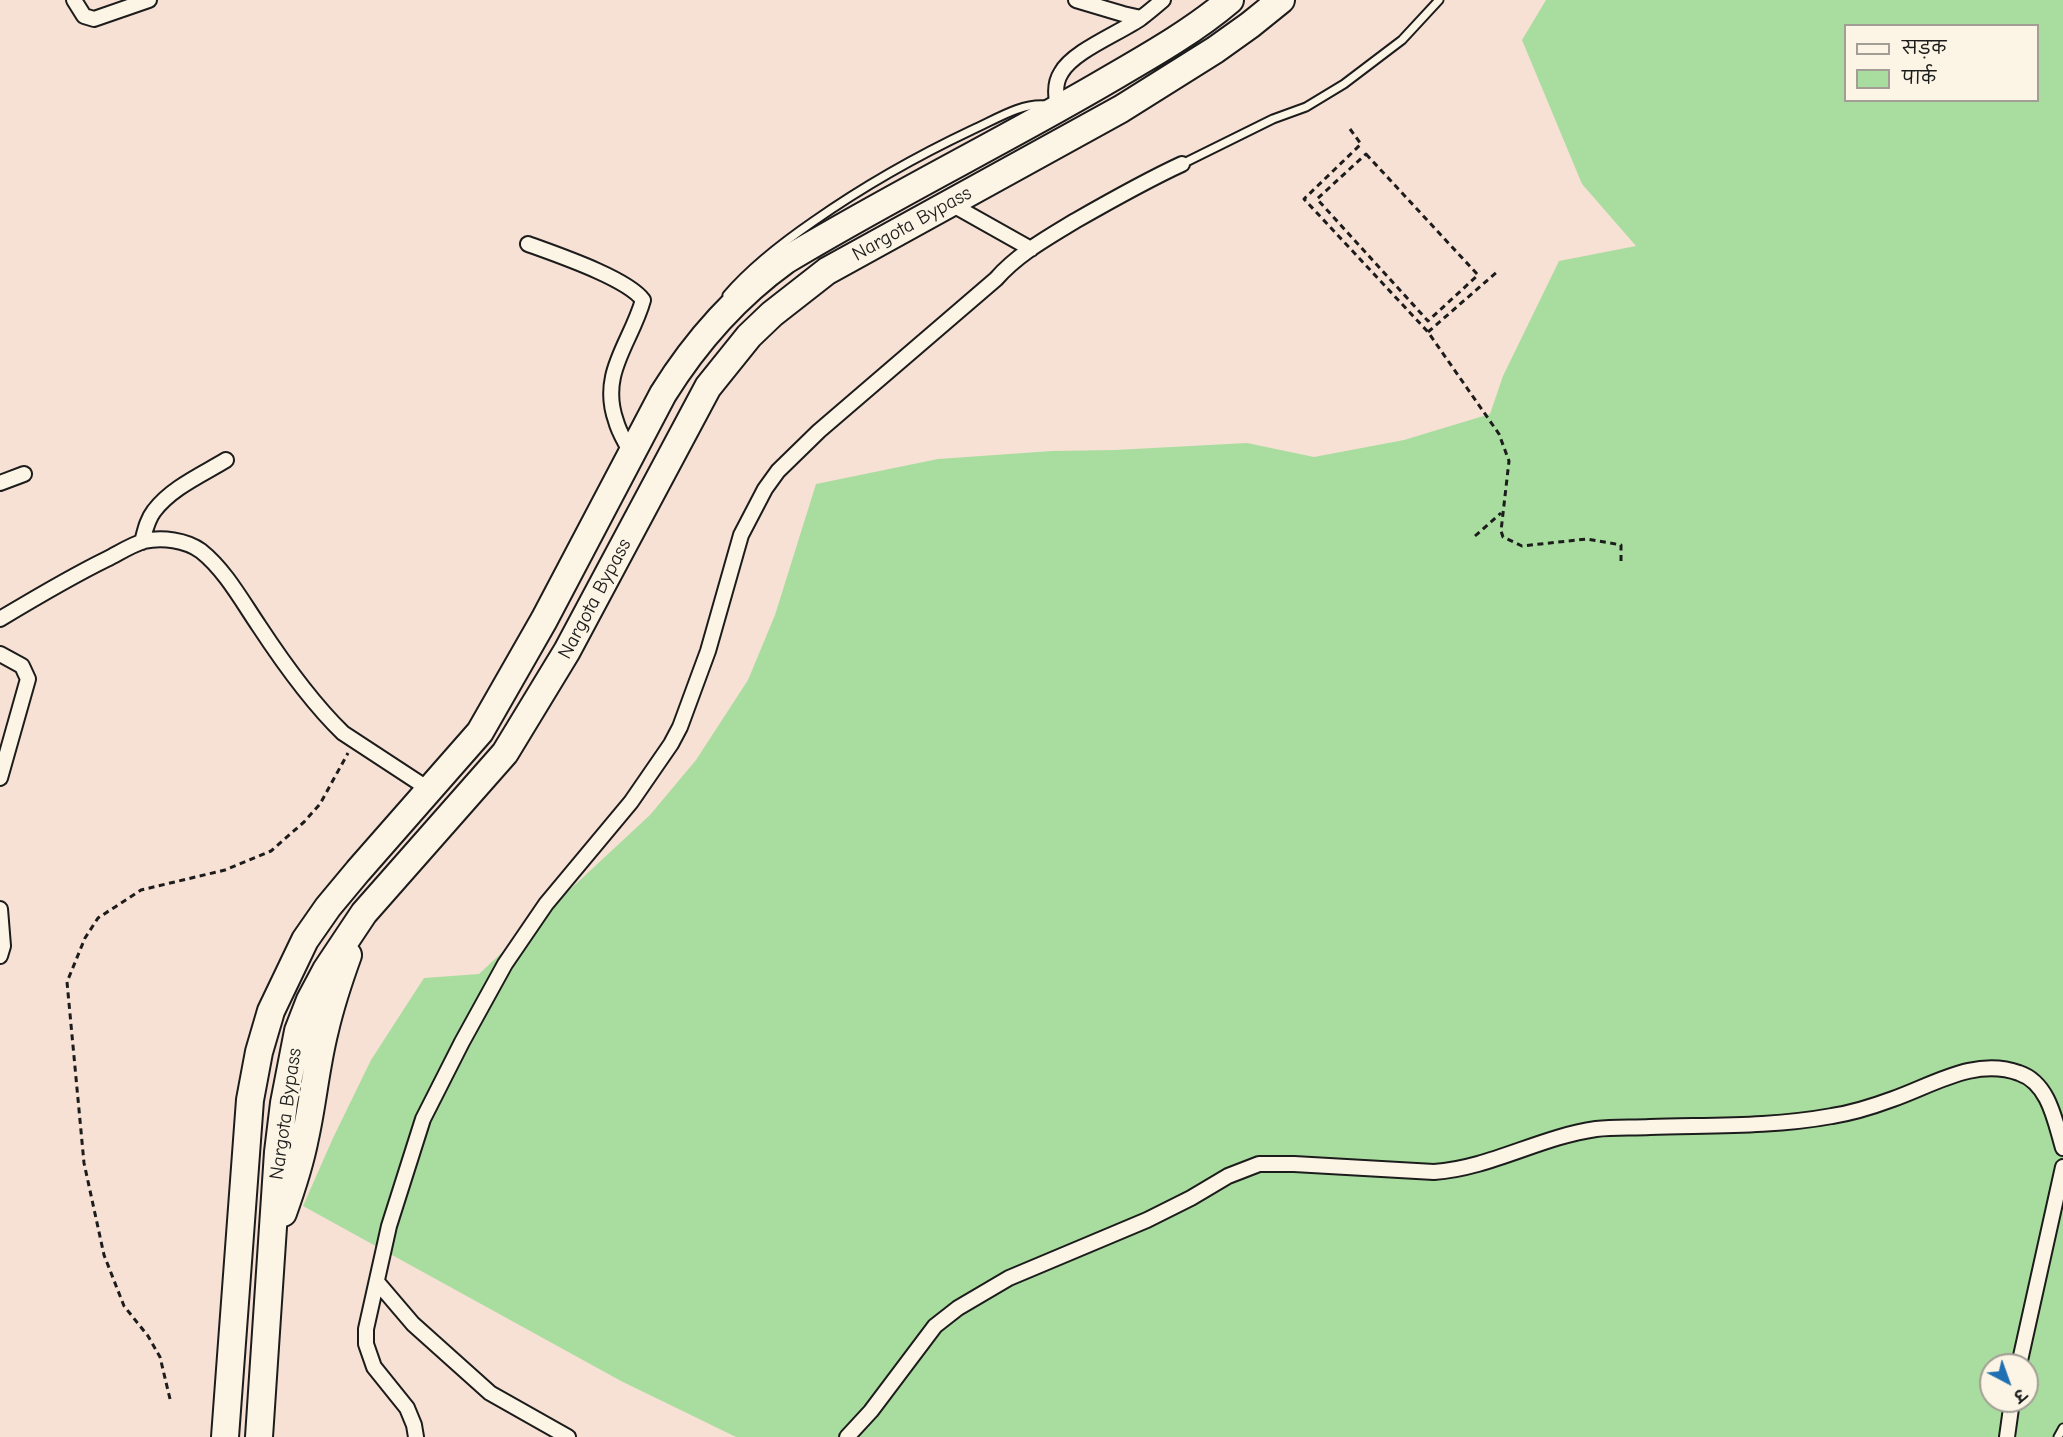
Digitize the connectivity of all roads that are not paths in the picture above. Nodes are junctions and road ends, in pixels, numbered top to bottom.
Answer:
1 (74, 0) edge
2 (148, 0) edge
3 (1076, 0) edge
4 (1163, 0) edge
5 (1230, 0) edge
6 (1281, 0) edge
7 (1438, 0) edge
8 (1141, 18) junction
9 (1057, 110) junction
10 (1182, 164) joint
11 (951, 204) junction
12 (528, 244) dead end
13 (1031, 249) junction
14 (720, 303) dead end
15 (632, 456) junction
16 (226, 460) dead end
17 (24, 474) dead end
18 (0, 483) edge
19 (142, 542) junction
20 (0, 619) edge
21 (0, 654) edge
22 (0, 778) edge
23 (430, 790) junction
24 (0, 909) edge
25 (0, 956) edge
26 (2063, 1148) edge
27 (2063, 1167) edge
28 (378, 1283) junction
29 (2022, 1353) edge
30 (2010, 1413) edge
31 (2063, 1428) edge
32 (225, 1437) edge
33 (259, 1437) edge
34 (416, 1437) edge
35 (568, 1437) edge
36 (847, 1437) edge
37 (2007, 1437) edge
38 (2058, 1437) edge

1 - 2 street
3 - 8 street
4 - 8 street
5 - 9 highway, Nargota Bypass
6 - 11 highway, Nargota Bypass
7 - 10 lane
8 - 9 street
9 - 14 lane
9 - 15 highway, Nargota Bypass
10 - 13 street
11 - 13 street
11 - 33 highway, Nargota Bypass
12 - 15 street
13 - 28 street
15 - 23 highway, Nargota Bypass
16 - 19 street
17 - 18 street
19 - 20 street
19 - 23 street
21 - 22 street
23 - 32 highway, Nargota Bypass
24 - 25 street
26 - 36 street
27 - 29 street
28 - 34 street
28 - 35 street
30 - 37 street
31 - 38 lane

